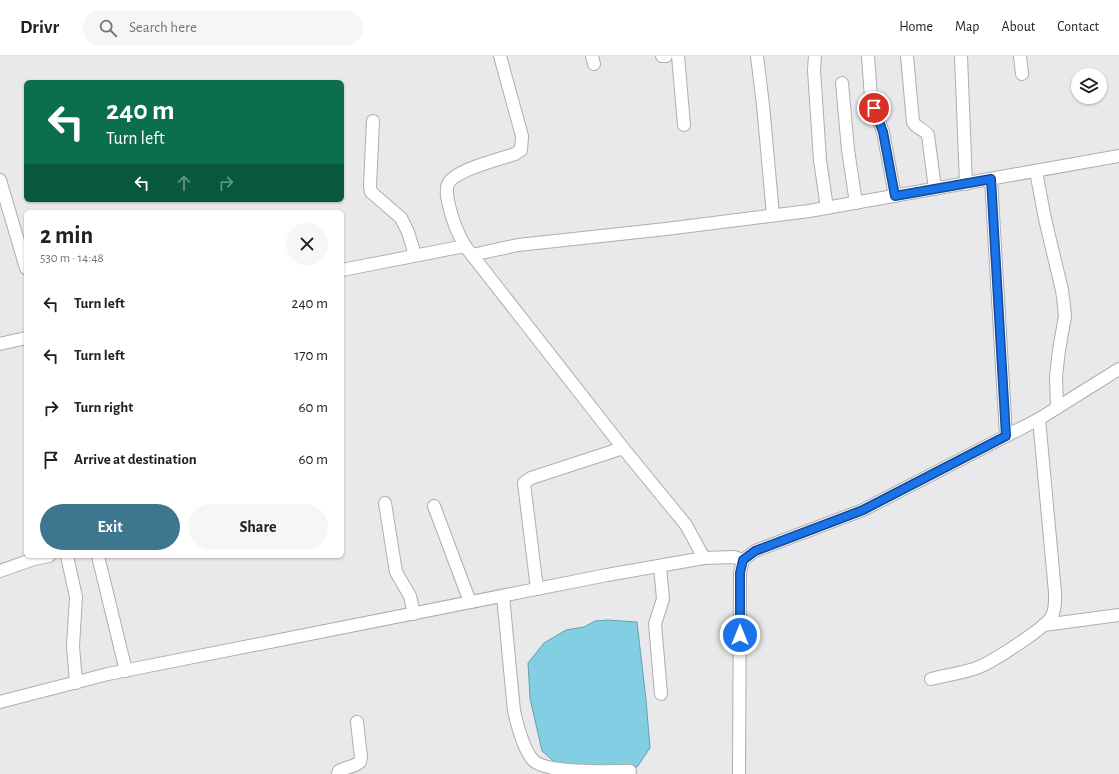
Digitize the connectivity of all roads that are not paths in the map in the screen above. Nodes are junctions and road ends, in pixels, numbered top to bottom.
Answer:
1 (500, 56) edge
2 (662, 56) edge
3 (666, 56) edge
4 (678, 56) edge
5 (757, 56) edge
6 (815, 56) edge
7 (868, 56) edge
8 (907, 56) edge
9 (961, 56) edge
10 (1020, 56) edge
11 (1022, 74) dead end
12 (842, 83) dead end
13 (373, 121) dead end
14 (684, 125) dead end
15 (1119, 156) edge
16 (1036, 171) junction
17 (991, 179) junction
18 (0, 180) edge
19 (966, 184) junction
20 (935, 189) junction
21 (895, 196) junction
22 (856, 203) junction
23 (827, 208) junction
24 (773, 215) junction
25 (468, 250) junction
26 (415, 255) junction
27 (24, 261) edge
28 (344, 270) edge
29 (24, 338) edge
30 (0, 344) edge
31 (1119, 369) edge
32 (1057, 408) junction
33 (1039, 419) junction
34 (1006, 436) junction
35 (623, 448) junction
36 (385, 503) dead end
37 (434, 506) dead end
38 (39, 558) edge
39 (67, 558) edge
40 (98, 558) edge
41 (704, 558) junction
42 (743, 560) junction
43 (660, 566) junction
44 (0, 571) edge
45 (537, 589) junction
46 (503, 596) junction
47 (470, 602) junction
48 (414, 614) junction
49 (1119, 615) edge
50 (1044, 625) junction
51 (126, 671) junction
52 (931, 679) dead end
53 (76, 683) junction
54 (661, 694) dead end
55 (0, 702) edge
56 (356, 722) dead end
57 (630, 771) dead end
58 (338, 774) edge
59 (739, 774) edge

1 - 25 street
2 - 3 street
4 - 14 street
5 - 24 street
6 - 23 street
7 - 21 street
8 - 20 street
9 - 19 street
10 - 11 street
12 - 22 street
13 - 26 street
15 - 16 street
16 - 17 street
16 - 32 street
17 - 19 street
17 - 34 street
18 - 27 street
19 - 20 street
20 - 21 street
21 - 22 street
22 - 23 street
23 - 24 street
24 - 25 street
25 - 26 street
25 - 35 street
26 - 28 street
29 - 30 street
31 - 32 street
32 - 33 street
33 - 34 street
33 - 50 street
34 - 42 street
35 - 41 street
35 - 45 street
36 - 48 street
37 - 47 street
38 - 44 street
39 - 53 street
40 - 51 street
41 - 42 street
41 - 43 street
42 - 59 street
43 - 45 street
43 - 54 street
45 - 46 street
46 - 47 street
46 - 57 street
47 - 48 street
48 - 51 street
49 - 50 street
50 - 52 street
51 - 53 street
53 - 55 street
56 - 58 street

